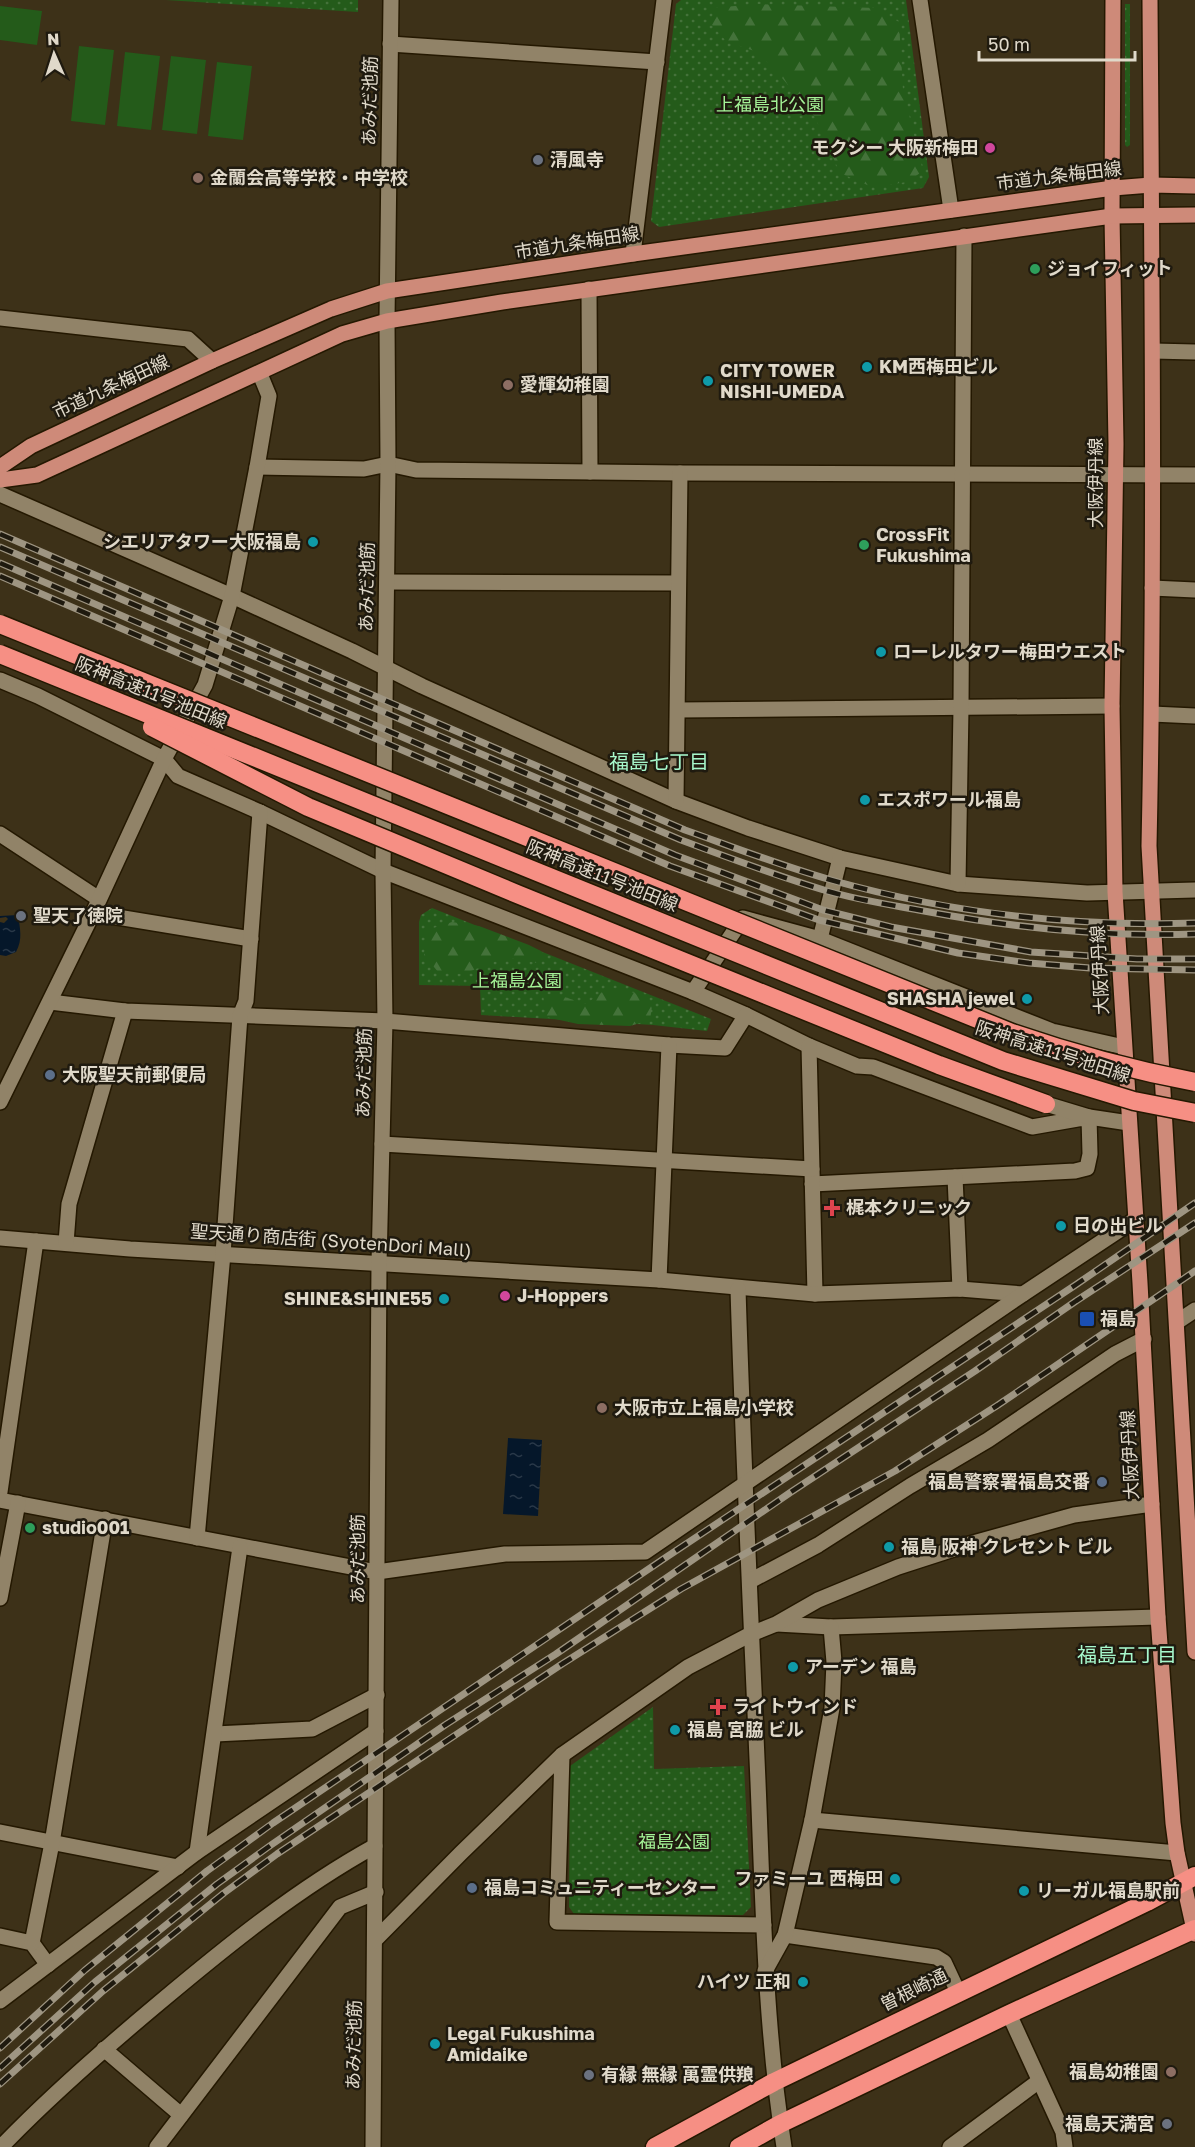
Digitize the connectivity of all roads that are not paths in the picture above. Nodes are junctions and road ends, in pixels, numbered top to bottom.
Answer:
1 (391, 0) edge
2 (664, 0) edge
3 (920, 0) edge
4 (1113, 0) edge
5 (1149, 0) edge
6 (390, 44) junction
7 (657, 62) junction
8 (1151, 185) junction
9 (1195, 186) edge
10 (1113, 188) junction
11 (951, 210) junction
12 (1151, 214) junction
13 (1195, 214) edge
14 (1112, 216) junction
15 (964, 236) junction
16 (633, 254) junction
17 (589, 289) junction
18 (387, 291) junction
19 (0, 318) edge
20 (387, 321) junction
21 (1153, 351) junction
22 (1195, 352) edge
23 (212, 361) junction
24 (260, 374) junction
25 (388, 464) junction
26 (0, 467) edge
27 (257, 467) junction
28 (590, 472) junction
29 (680, 473) junction
30 (1115, 474) junction
31 (963, 475) junction
32 (1151, 475) junction
33 (1195, 475) edge
34 (0, 480) edge
35 (0, 494) edge
36 (387, 582) junction
37 (678, 584) junction
38 (1152, 588) junction
39 (1195, 590) edge
40 (232, 596) junction
41 (0, 624) edge
42 (0, 654) edge
43 (385, 666) junction
44 (0, 680) edge
45 (83, 688) junction
46 (1112, 706) junction
47 (962, 708) junction
48 (678, 710) junction
49 (1152, 714) junction
50 (1195, 716) edge
51 (164, 759) junction
52 (676, 801) junction
53 (260, 812) junction
54 (0, 834) edge
55 (840, 858) junction
56 (383, 871) junction
57 (958, 884) junction
58 (1195, 890) edge
59 (1151, 891) junction
60 (1115, 892) junction
61 (99, 899) junction
62 (93, 913) junction
63 (251, 939) junction
64 (820, 939) junction
65 (693, 992) junction
66 (50, 1002) junction
67 (125, 1011) junction
68 (746, 1015) junction
69 (240, 1016) junction
70 (385, 1021) junction
71 (669, 1045) junction
72 (809, 1046) junction
73 (1124, 1047) junction
74 (1195, 1083) edge
75 (0, 1102) edge
76 (1046, 1104) joint
77 (1195, 1113) edge
78 (1089, 1117) junction
79 (1129, 1123) junction
80 (382, 1144) junction
81 (663, 1160) junction
82 (812, 1177) junction
83 (955, 1177) junction
84 (1136, 1220) junction
85 (0, 1238) edge
86 (36, 1241) junction
87 (66, 1243) junction
88 (223, 1254) junction
89 (380, 1263) junction
90 (660, 1280) junction
91 (738, 1289) junction
92 (960, 1289) junction
93 (815, 1294) junction
94 (1023, 1294) junction
95 (1195, 1310) edge
96 (1177, 1322) junction
97 (1144, 1339) junction
98 (744, 1485) junction
99 (0, 1492) edge
100 (0, 1500) edge
101 (18, 1503) junction
102 (1152, 1504) junction
103 (105, 1519) junction
104 (196, 1538) junction
105 (240, 1547) junction
106 (377, 1572) junction
107 (750, 1581) junction
108 (0, 1598) edge
109 (1158, 1617) junction
110 (776, 1624) junction
111 (831, 1627) junction
112 (751, 1634) junction
113 (1195, 1652) edge
114 (376, 1695) junction
115 (376, 1731) junction
116 (215, 1734) junction
117 (562, 1755) junction
118 (812, 1820) junction
119 (0, 1832) edge
120 (52, 1843) junction
121 (375, 1846) junction
122 (197, 1852) junction
123 (1177, 1853) junction
124 (178, 1867) junction
125 (1189, 1880) edge
126 (376, 1892) junction
127 (764, 1925) junction
128 (1194, 1931) edge
129 (785, 1935) junction
130 (0, 1936) edge
131 (375, 1940) junction
132 (32, 1943) junction
133 (48, 1965) junction
134 (765, 1971) junction
135 (957, 1992) junction
136 (0, 2001) edge
137 (1009, 2014) junction
138 (104, 2049) junction
139 (1039, 2081) junction
140 (774, 2082) junction
141 (181, 2115) junction
142 (780, 2124) junction
143 (1, 2147) edge
144 (157, 2147) edge
145 (374, 2147) edge
146 (655, 2147) edge
147 (739, 2147) edge
148 (784, 2147) edge
149 (950, 2147) edge
150 (1065, 2147) edge

1 - 6 street, あみだ池筋
2 - 7 street
3 - 11 street
4 - 10 main road, 大阪伊丹線
5 - 8 main road
6 - 7 street
6 - 18 street, あみだ池筋
7 - 16 street
8 - 9 main road, 市道九条梅田線
8 - 10 main road, 市道九条梅田線
8 - 12 main road
10 - 11 main road, 市道九条梅田線
10 - 14 main road, 大阪伊丹線
11 - 16 main road, 市道九条梅田線
12 - 13 main road
12 - 14 main road
12 - 21 main road
14 - 15 main road
14 - 30 main road, 大阪伊丹線
15 - 17 main road
15 - 31 street
16 - 18 main road, 市道九条梅田線
17 - 20 main road
17 - 28 street
18 - 20 street, あみだ池筋
18 - 23 main road, 市道九条梅田線
19 - 23 street
20 - 24 main road
20 - 25 street, あみだ池筋
21 - 22 street
21 - 32 main road
23 - 26 main road, 市道九条梅田線
24 - 27 street
24 - 34 main road
25 - 27 street
25 - 28 street
25 - 36 street, あみだ池筋
27 - 40 street
28 - 29 street
29 - 31 street
29 - 37 street
30 - 31 street
30 - 32 street
30 - 46 main road, 大阪伊丹線
31 - 47 street
32 - 33 street
32 - 38 main road
35 - 40 street
36 - 37 street
36 - 43 street, あみだ池筋
37 - 48 street
38 - 39 street
38 - 49 main road
40 - 43 street
40 - 51 street
41 - 74 highway, 阪神高速11号池田線, bridge
42 - 45 highway, 阪神高速11号池田線, bridge
43 - 52 street
43 - 56 street, あみだ池筋
44 - 51 street
45 - 76 highway, bridge
45 - 77 highway, 阪神高速11号池田線, bridge
46 - 47 street
46 - 60 main road, 大阪伊丹線
47 - 48 street
47 - 57 street
48 - 52 street
49 - 50 street
49 - 59 main road
51 - 53 street
51 - 61 street
52 - 55 street
53 - 56 street
53 - 63 street
54 - 61 street
55 - 57 street
55 - 64 street
56 - 65 street
56 - 70 street, あみだ池筋
57 - 60 street
58 - 59 street
59 - 60 street
59 - 96 main road
60 - 73 main road, 大阪伊丹線
61 - 62 street
62 - 63 street
62 - 66 street
63 - 69 street
64 - 65 street
64 - 73 street
65 - 68 street
66 - 67 street
66 - 75 street
67 - 69 street
67 - 87 street
68 - 71 street
68 - 72 street
69 - 70 street
69 - 88 street
70 - 71 street
70 - 80 street, あみだ池筋
71 - 81 street
72 - 78 street
72 - 82 street
73 - 79 main road, 大阪伊丹線
76 - 78 street
78 - 79 street
78 - 83 street
79 - 84 main road, 大阪伊丹線
80 - 81 street
80 - 89 street, あみだ池筋
81 - 82 street
81 - 90 street
82 - 83 street
82 - 93 street
83 - 92 street
84 - 94 street
84 - 97 main road, 大阪伊丹線
85 - 86 street, 聖天通り商店街 (SyotenDori Mall)
86 - 87 street, 聖天通り商店街 (SyotenDori Mall)
86 - 99 street
87 - 88 street, 聖天通り商店街 (SyotenDori Mall)
88 - 89 street, 聖天通り商店街 (SyotenDori Mall)
88 - 104 street
89 - 90 street, 聖天通り商店街 (SyotenDori Mall)
89 - 106 street, あみだ池筋
90 - 91 street, 聖天通り商店街 (SyotenDori Mall)
91 - 93 street
91 - 98 street
92 - 93 street
92 - 94 street
94 - 98 street
95 - 96 street
96 - 113 main road
97 - 102 main road, 大阪伊丹線
97 - 107 street
98 - 106 street
98 - 107 street
100 - 101 street
101 - 103 street
101 - 108 street
102 - 109 main road, 大阪伊丹線
102 - 110 street
103 - 104 street
103 - 120 street
104 - 105 street
105 - 106 street
105 - 116 street
106 - 114 street, あみだ池筋
107 - 112 street
109 - 111 street
109 - 123 main road, 大阪伊丹線
110 - 111 street
110 - 112 street
111 - 118 street
112 - 117 street
112 - 127 street
114 - 115 street, あみだ池筋
114 - 116 street
115 - 121 street, あみだ池筋
115 - 122 street
116 - 122 street
117 - 127 street
117 - 131 street
118 - 123 street
118 - 129 street
119 - 120 street
120 - 124 street
120 - 132 street
121 - 126 street, あみだ池筋
121 - 138 street
122 - 124 street
123 - 125 main road, 大阪伊丹線
124 - 133 street
125 - 128 main road, 大阪伊丹線
125 - 135 highway, 曽根崎通
126 - 131 street, あみだ池筋
126 - 141 street
127 - 134 street
128 - 137 highway
129 - 134 street
129 - 135 street
130 - 132 street
131 - 145 street, あみだ池筋
132 - 133 street
133 - 136 street
134 - 140 street
135 - 140 highway, 曽根崎通
137 - 139 street
137 - 142 highway
138 - 141 street
138 - 143 street
139 - 149 street
139 - 150 street
140 - 142 street
140 - 146 highway, 曽根崎通
141 - 144 street
142 - 147 highway
142 - 148 street

